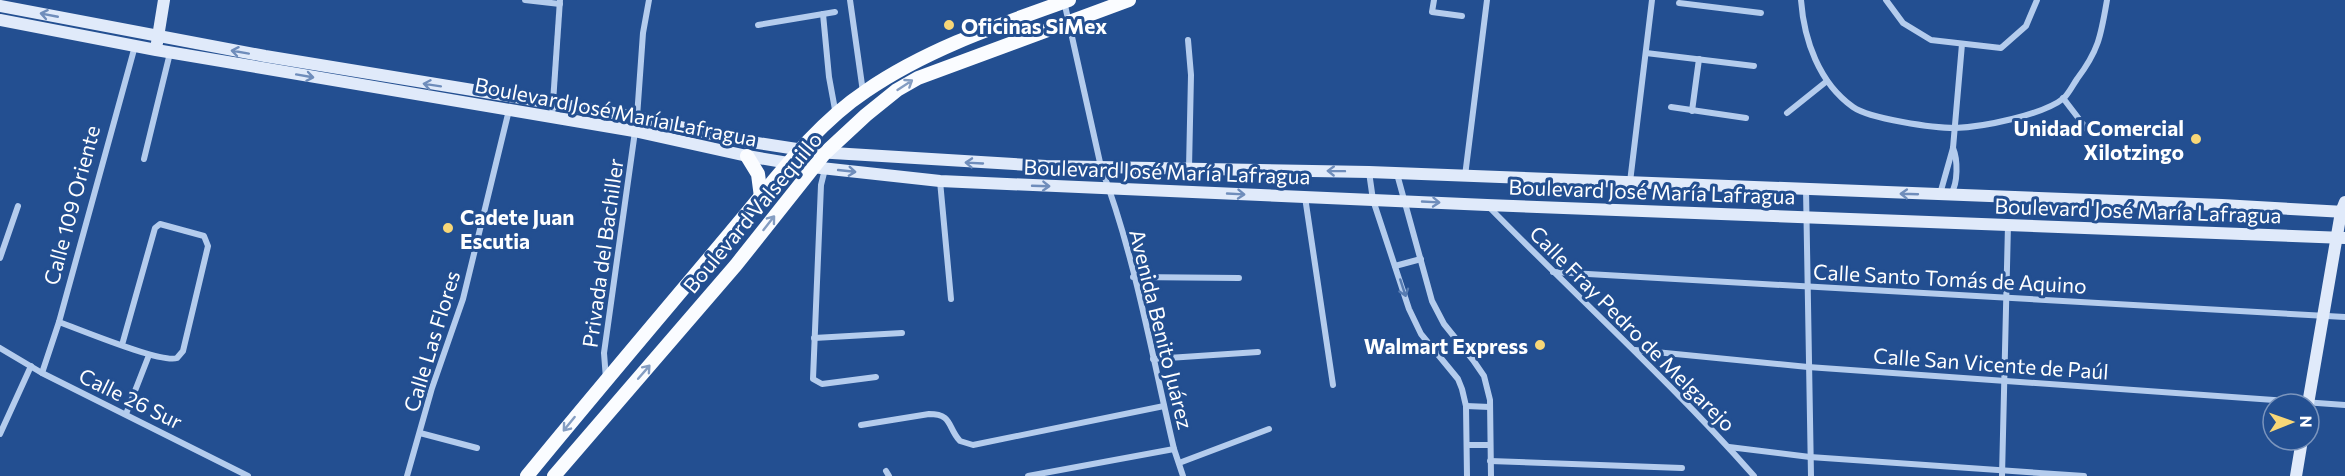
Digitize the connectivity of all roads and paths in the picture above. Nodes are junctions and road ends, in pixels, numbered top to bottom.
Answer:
1 (164, 0) edge
2 (525, 0) edge
3 (649, 0) edge
4 (850, 0) edge
5 (1129, 0) edge
6 (1434, 0) edge
7 (1487, 0) edge
8 (1652, 0) edge
9 (1801, 0) edge
10 (1886, 0) edge
11 (2037, 0) edge
12 (2107, 0) edge
13 (1065, 1) edge
14 (560, 2) edge
15 (1679, 3) dead end
16 (1707, 3) edge
17 (0, 6) edge
18 (835, 12) dead end
19 (1761, 13) dead end
20 (824, 14) junction
21 (1462, 16) dead end
22 (0, 20) edge
23 (1068, 21) junction
24 (758, 25) dead end
25 (1188, 40) dead end
26 (157, 43) junction
27 (1962, 44) junction
28 (135, 46) junction
29 (170, 52) junction
30 (1646, 53) junction
31 (1699, 59) junction
32 (1754, 66) dead end
33 (1827, 81) junction
34 (863, 92) junction
35 (2063, 98) junction
36 (1671, 107) dead end
37 (509, 110) junction
38 (553, 111) junction
39 (1692, 111) junction
40 (1787, 114) dead end
41 (836, 115) junction
42 (637, 117) junction
43 (1746, 118) dead end
44 (1954, 128) junction
45 (634, 130) junction
46 (2089, 132) dead end
47 (1953, 148) junction
48 (800, 151) junction
49 (825, 153) junction
50 (747, 156) junction
51 (144, 159) dead end
52 (789, 163) junction
53 (1101, 167) junction
54 (819, 168) junction
55 (1189, 169) junction
56 (1369, 172) junction
57 (1397, 173) junction
58 (1465, 176) junction
59 (940, 181) junction
60 (1630, 182) junction
61 (1109, 189) junction
62 (1806, 189) junction
63 (1945, 195) junction
64 (761, 197) junction
65 (1305, 197) junction
66 (1373, 200) junction
67 (1403, 201) junction
68 (1487, 205) junction
69 (18, 206) dead end
70 (2343, 209) edge
71 (1807, 216) junction
72 (2008, 224) junction
73 (2341, 238) edge
74 (0, 258) edge
75 (1421, 260) junction
76 (1395, 266) junction
77 (1553, 272) junction
78 (1133, 277) junction
79 (1239, 278) dead end
80 (1808, 287) junction
81 (2006, 298) junction
82 (951, 300) dead end
83 (2323, 315) junction
84 (2345, 316) edge
85 (59, 322) junction
86 (902, 333) dead end
87 (814, 338) junction
88 (122, 345) junction
89 (0, 348) edge
90 (1635, 350) junction
91 (1258, 352) dead end
92 (148, 355) junction
93 (1153, 359) junction
94 (31, 366) junction
95 (1808, 367) junction
96 (42, 373) junction
97 (876, 377) dead end
98 (606, 379) junction
99 (2005, 381) junction
100 (1333, 385) dead end
101 (2310, 392) edge
102 (2261, 400) edge
103 (2321, 404) edge
104 (2345, 405) edge
105 (1164, 406) junction
106 (1466, 406) junction
107 (1490, 406) junction
108 (126, 414) junction
109 (861, 425) dead end
110 (1269, 429) dead end
111 (420, 433) junction
112 (0, 434) edge
113 (1467, 445) junction
114 (1490, 445) junction
115 (1728, 446) junction
116 (477, 448) dead end
117 (1174, 449) junction
118 (2300, 452) edge
119 (1810, 457) junction
120 (1490, 461) junction
121 (1179, 463) junction
122 (1682, 468) dead end
123 (2002, 473) edge
124 (248, 476) edge
125 (407, 476) edge
126 (527, 476) edge
127 (554, 476) edge
128 (1028, 476) edge
129 (1183, 476) edge
130 (1467, 476) edge
131 (1491, 476) edge
132 (1754, 476) edge
133 (1811, 476) edge
134 (2084, 476) edge
135 (2296, 476) edge

1 - 26 main road
2 - 14 street
3 - 42 street, Privada del Bachiller
4 - 34 street
5 - 23 main road, Boulevard Valsequillo
6 - 21 street
7 - 58 street
8 - 30 street
9 - 33 street
10 - 27 street
11 - 27 street
12 - 35 street
13 - 23 street, Avenida Benito Juárez
13 - 34 main road, Boulevard Valsequillo
14 - 38 street
15 - 16 street
16 - 19 street
26 -> 17 main road, Boulevard José María Lafragua
18 - 20 street
20 - 24 street
20 - 41 street
22 - 28 main road, Boulevard José María Lafragua
49 -> 23 main road, Boulevard Valsequillo
23 - 53 street, Avenida Benito Juárez
25 - 55 street
26 - 28 main road, Boulevard José María Lafragua
26 - 29 main road, Boulevard José María Lafragua
38 -> 26 main road, Boulevard José María Lafragua
27 - 44 street
28 - 85 street, Calle 109 Oriente
29 -> 37 main road, Boulevard José María Lafragua
29 - 51 street
30 - 31 street
30 - 60 street
31 - 32 street
31 - 39 street
33 - 40 street
33 - 44 street
34 - 41 main road, Boulevard Valsequillo
35 - 44 street
35 - 46 street
36 - 39 street
37 - 38 main road, Boulevard José María Lafragua
37 - 111 street, Calle Las Flores
38 - 42 main road, Boulevard José María Lafragua
38 - 45 main road, Boulevard José María Lafragua
39 - 43 street
41 - 48 main road, Boulevard Valsequillo
42 - 45 street, Privada del Bachiller
42 - 48 main road, Boulevard José María Lafragua
44 - 47 street
45 - 50 main road, Boulevard José María Lafragua
45 - 98 street, Privada del Bachiller
47 - 63 street
47 - 63 street
48 - 49 main road, Boulevard José María Lafragua
48 - 52 main road, Boulevard Valsequillo
53 -> 49 main road, Boulevard José María Lafragua
49 - 54 main road, Boulevard Valsequillo
50 - 52 main road, Boulevard José María Lafragua
50 - 64 main road
52 - 54 main road, Boulevard José María Lafragua
52 - 64 main road, Boulevard Valsequillo
53 - 55 main road, Boulevard José María Lafragua
53 - 61 street, Avenida Benito Juárez
54 -> 59 main road, Boulevard José María Lafragua
54 - 87 street
127 -> 54 main road, Boulevard Valsequillo
56 -> 55 main road, Boulevard José María Lafragua
56 - 57 main road, Boulevard José María Lafragua
56 - 66 street
57 - 58 main road, Boulevard José María Lafragua
57 - 67 street
58 - 60 main road, Boulevard José María Lafragua
59 -> 61 main road, Boulevard José María Lafragua
59 - 82 street
60 - 62 main road, Boulevard José María Lafragua
61 -> 65 main road, Boulevard José María Lafragua
61 - 78 street, Avenida Benito Juárez
63 -> 62 main road, Boulevard José María Lafragua
62 - 71 street
63 - 70 main road, Boulevard José María Lafragua
64 - 98 main road, Boulevard Valsequillo
65 - 66 main road, Boulevard José María Lafragua
65 - 100 street
66 - 67 main road, Boulevard José María Lafragua
66 - 76 street
67 -> 68 main road, Boulevard José María Lafragua
67 - 75 street
68 - 71 main road, Boulevard José María Lafragua
68 - 77 street, Calle Fray Pedro de Melgarejo
69 - 74 street
70 - 73 main road
71 - 72 main road, Boulevard José María Lafragua
71 - 80 street
72 - 73 main road, Boulevard José María Lafragua
72 - 81 street
73 - 83 main road
75 - 76 street
75 - 107 street
76 -> 106 street
77 - 80 street, Calle Santo Tomás de Aquino
77 - 90 street, Calle Fray Pedro de Melgarejo
78 - 79 street
78 - 93 street, Avenida Benito Juárez
80 - 81 street, Calle Santo Tomás de Aquino
80 - 95 street
81 - 83 street, Calle Santo Tomás de Aquino
81 - 99 street
83 - 84 street, Calle Santo Tomás de Aquino
83 - 101 main road
85 - 88 street
85 - 96 street, Calle 109 Oriente
86 - 87 street
87 - 97 street
88 - 92 street
88 - 92 street
89 - 94 street, Calle 26 Sur
90 - 95 street, Calle San Vicente de Paúl
90 - 115 street, Calle Fray Pedro de Melgarejo
91 - 93 street
92 - 108 street
93 - 105 street, Avenida Benito Juárez
94 - 96 street, Calle 26 Sur
94 - 112 street
95 - 99 street, Calle San Vicente de Paúl
95 - 119 street
96 - 108 street, Calle 26 Sur
98 -> 126 main road, Boulevard Valsequillo
99 - 102 street, Calle San Vicente de Paúl
99 - 123 street
103 - 104 street, Calle San Vicente de Paúl
105 - 109 street
105 - 117 street, Avenida Benito Juárez
106 - 107 street
106 - 113 street
107 - 114 street
108 - 124 street, Calle 26 Sur
110 - 121 street
111 - 116 street
111 - 125 street, Calle Las Flores
113 - 114 street
113 - 130 street
114 - 120 street
115 - 119 street
115 - 132 street, Calle Fray Pedro de Melgarejo
117 - 121 street, Avenida Benito Juárez
117 - 128 street
118 - 135 main road
119 - 123 street
119 - 133 street
120 - 122 street
120 - 131 street
121 - 129 street, Avenida Benito Juárez
123 - 134 street

